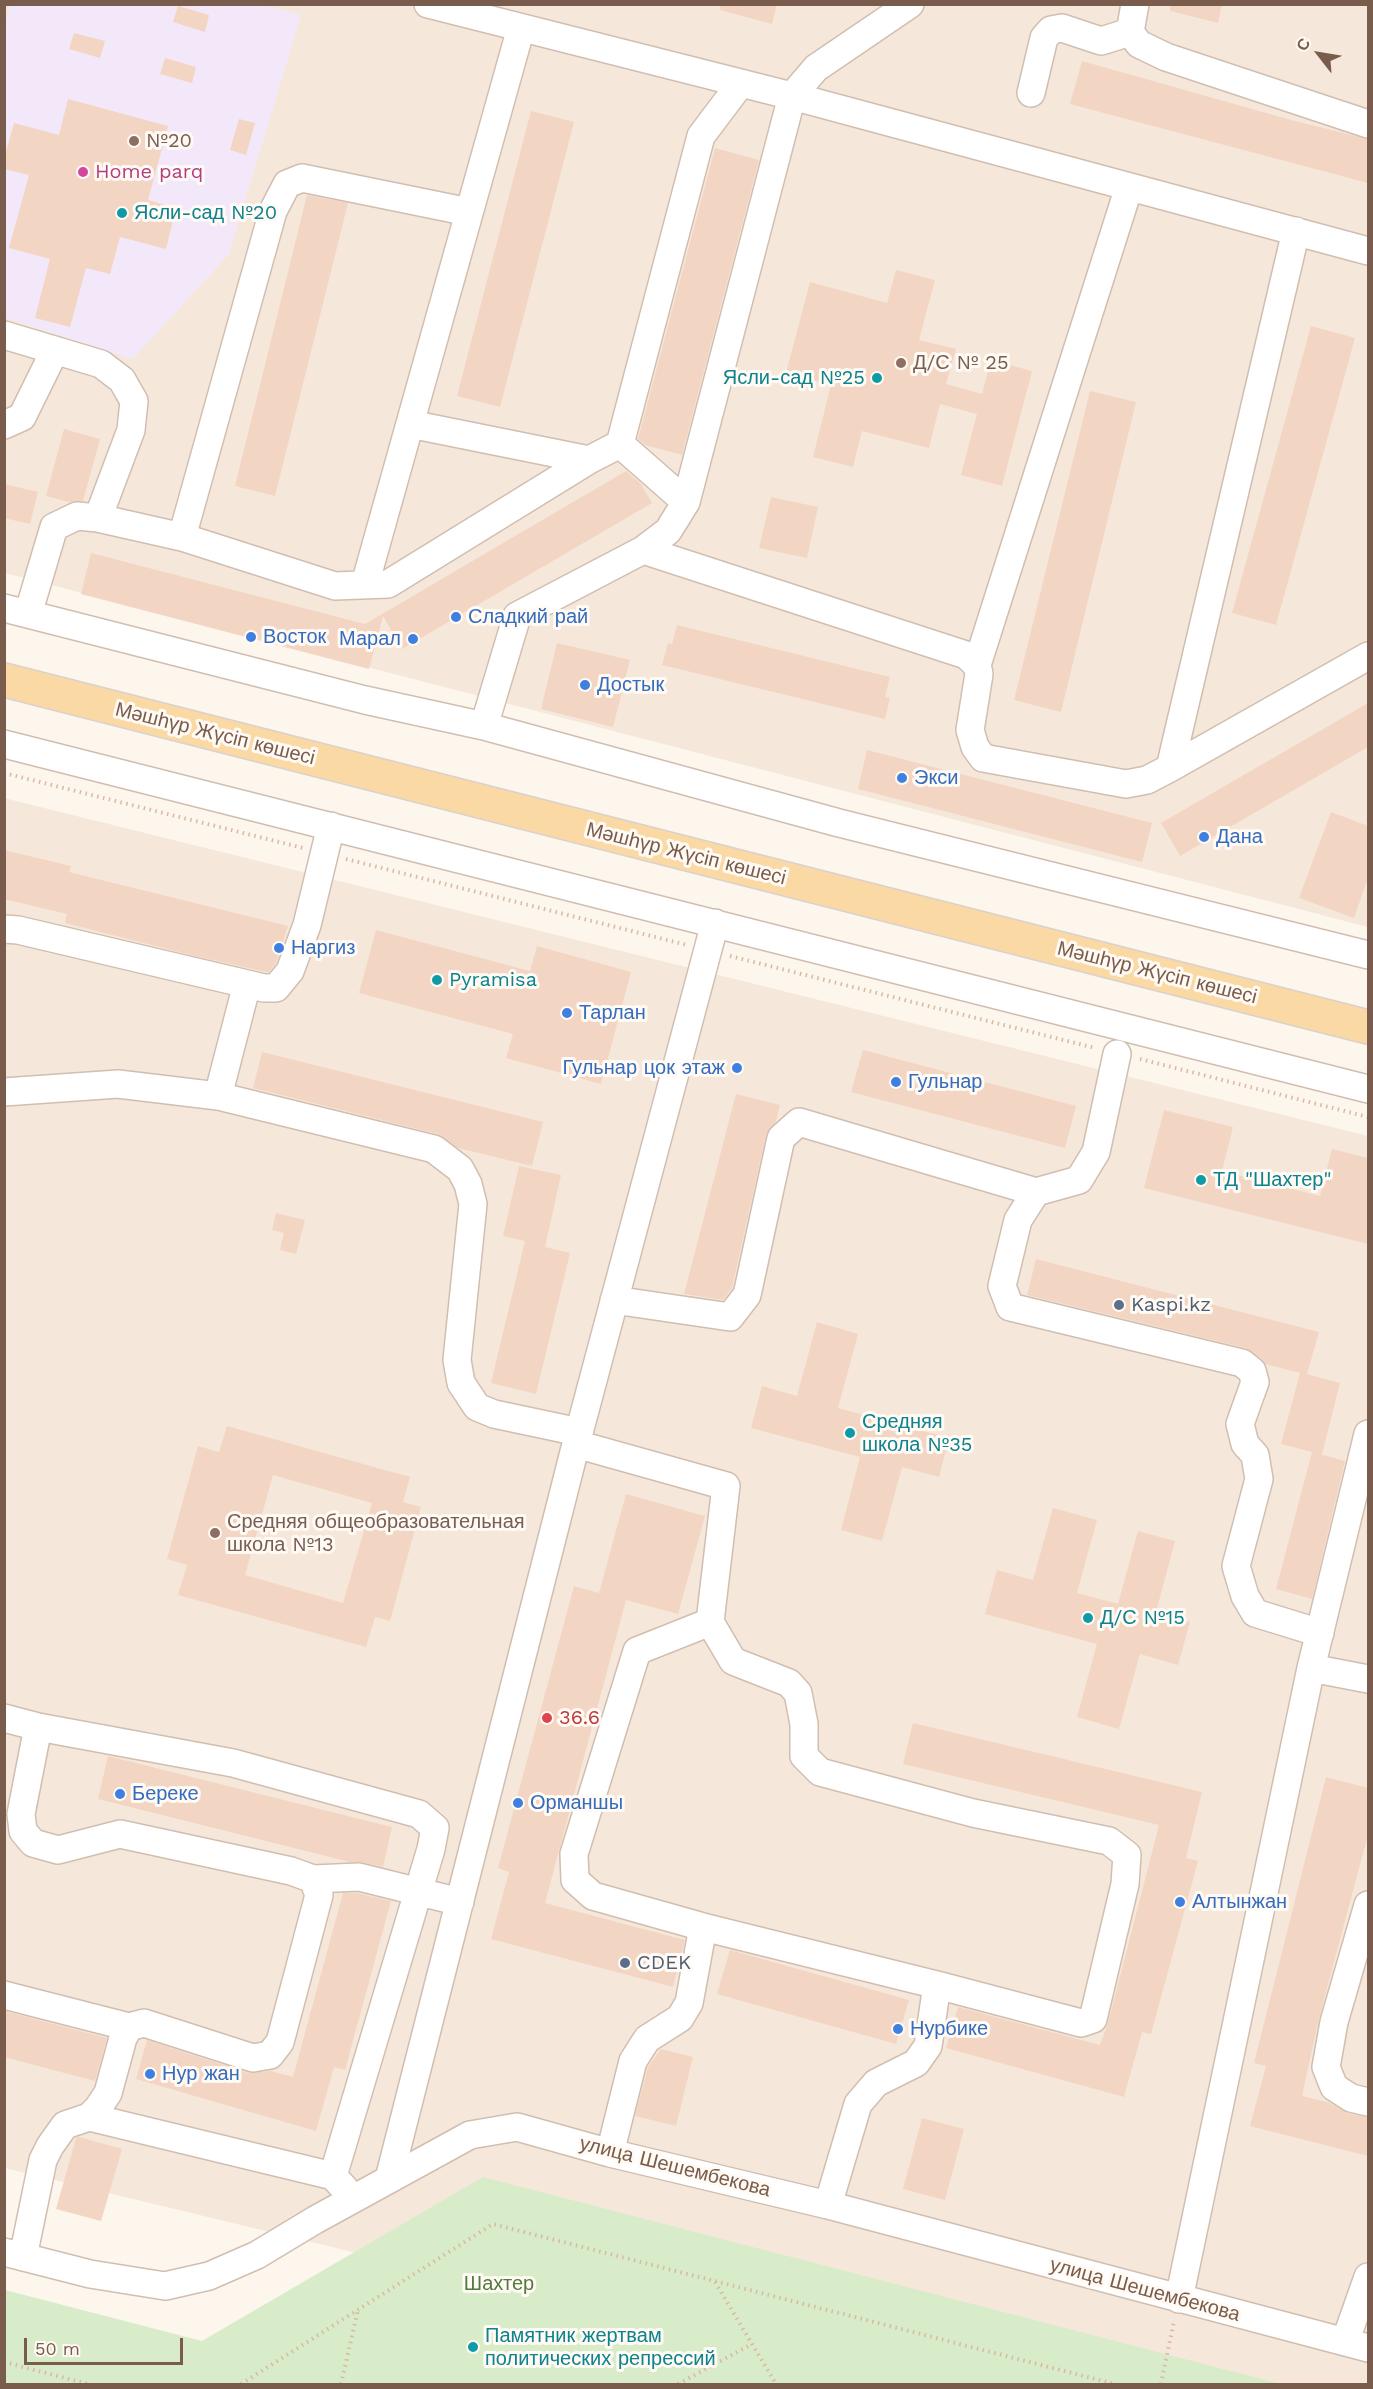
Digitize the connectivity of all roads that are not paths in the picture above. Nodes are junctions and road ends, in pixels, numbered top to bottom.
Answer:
1 (428, 4) edge
2 (910, 4) edge
3 (1135, 4) edge
4 (521, 28) junction
5 (1130, 32) junction
6 (741, 83) junction
7 (1031, 93) dead end
8 (792, 96) junction
9 (1368, 124) edge
10 (1129, 187) junction
11 (469, 212) junction
12 (1296, 231) junction
13 (1368, 250) edge
14 (4, 335) edge
15 (55, 351) junction
16 (410, 424) junction
17 (4, 425) edge
18 (620, 444) junction
19 (589, 460) junction
20 (686, 502) junction
21 (98, 518) junction
22 (182, 537) junction
23 (643, 550) junction
24 (365, 584) junction
25 (16, 611) edge
26 (1368, 656) edge
27 (977, 665) junction
28 (4, 680) edge
29 (484, 726) junction
30 (4, 744) edge
31 (1170, 768) junction
32 (331, 826) junction
33 (716, 923) junction
34 (4, 929) edge
35 (1368, 955) edge
36 (247, 984) junction
37 (1368, 1027) edge
38 (1118, 1054) dead end
39 (1368, 1089) edge
40 (4, 1092) edge
41 (218, 1096) junction
42 (1036, 1192) junction
43 (614, 1300) junction
44 (1368, 1434) edge
45 (578, 1438) junction
46 (710, 1622) junction
47 (1320, 1633) junction
48 (1311, 1668) junction
49 (1368, 1678) edge
50 (4, 1718) edge
51 (38, 1727) junction
52 (313, 1879) junction
53 (418, 1891) junction
54 (460, 1902) junction
55 (1368, 1905) edge
56 (703, 1927) junction
57 (937, 1985) junction
58 (4, 1995) edge
59 (129, 2026) junction
60 (1368, 2102) edge
61 (89, 2117) junction
62 (610, 2153) junction
63 (333, 2176) junction
64 (389, 2179) junction
65 (353, 2199) junction
66 (828, 2205) junction
67 (14, 2255) edge
68 (1368, 2277) edge
69 (1179, 2299) junction
70 (1357, 2345) edge

1 - 4 street
2 - 8 street
3 - 5 street
4 - 6 street
4 - 11 street
5 - 7 street
5 - 9 street
6 - 8 street
6 - 18 street
8 - 10 street
8 - 20 street
10 - 12 street
10 - 27 street
11 - 16 street
11 - 22 street
12 - 13 street
12 - 31 street
14 - 15 street
15 - 17 street
15 - 21 street
16 - 19 street
16 - 24 street
18 - 19 street
18 - 20 street
19 - 24 street
20 - 23 street
21 - 22 street
21 - 25 street
22 - 24 street
23 - 27 street
23 - 29 street
25 - 29 street
26 - 31 street
27 - 31 street
28 - 37 main road, Мәшһүр Жүсіп көшесі
29 - 35 street
30 - 32 street
32 - 33 street
32 - 36 street
33 - 39 street
33 - 43 street
34 - 36 street
36 - 41 street
38 - 42 street
40 - 41 street
41 - 45 street
42 - 43 street
42 - 47 street
43 - 45 street
44 - 47 street
45 - 46 street
45 - 54 street
46 - 56 street
46 - 57 street
47 - 48 street
48 - 49 street
48 - 69 street
50 - 51 street
51 - 52 street
51 - 53 street
52 - 53 street
52 - 59 street
53 - 54 street
53 - 63 street
54 - 64 street
55 - 60 street
56 - 57 street
56 - 62 street
57 - 66 street
58 - 59 street
59 - 61 street
61 - 63 street
61 - 67 street
62 - 64 street, улица Шешембекова
62 - 66 street, улица Шешембекова
63 - 65 street
64 - 65 street, улица Шешембекова
65 - 67 street, улица Шешембекова
66 - 69 street, улица Шешембекова
68 - 70 street
69 - 70 street, улица Шешембекова

